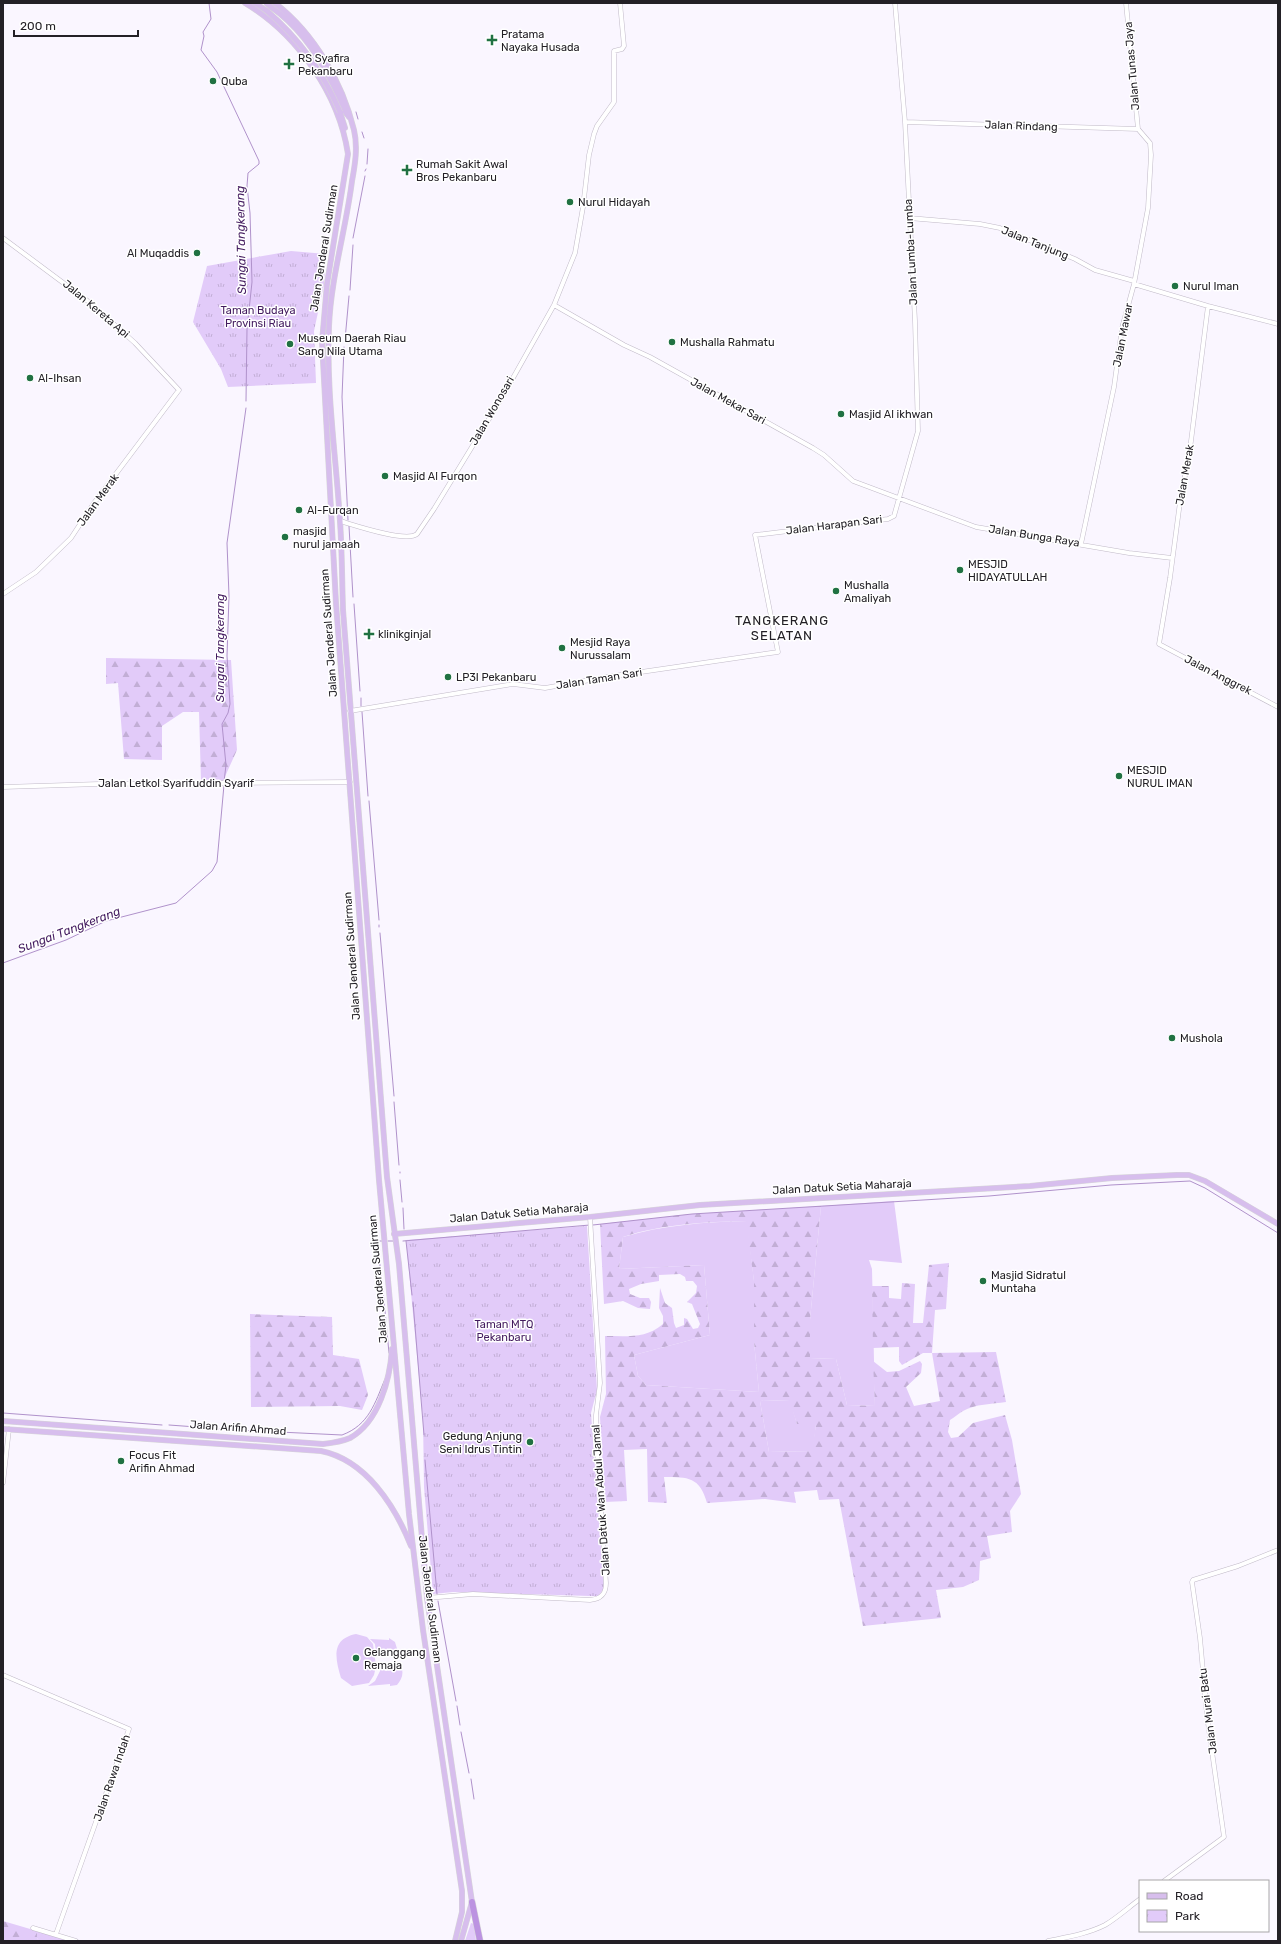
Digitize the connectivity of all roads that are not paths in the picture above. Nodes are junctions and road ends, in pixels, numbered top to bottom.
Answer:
1 (255, 3) edge
2 (266, 3) edge
3 (274, 3) edge
4 (620, 3) edge
5 (895, 3) edge
6 (1126, 3) edge
7 (248, 4) edge
8 (282, 9) junction
9 (270, 22) junction
10 (342, 111) junction
11 (349, 116) junction
12 (905, 122) junction
13 (1138, 129) junction
14 (344, 132) junction
15 (909, 218) junction
16 (3, 238) edge
17 (1134, 283) junction
18 (554, 305) junction
19 (1208, 306) junction
20 (1278, 324) edge
21 (179, 390) joint
22 (900, 498) junction
23 (340, 521) junction
24 (1081, 544) junction
25 (1172, 558) junction
26 (3, 594) edge
27 (1159, 644) joint
28 (778, 652) joint
29 (1278, 707) edge
30 (350, 711) junction
31 (350, 782) junction
32 (3, 787) edge
33 (365, 992) junction
34 (373, 992) junction
35 (590, 1217) junction
36 (1278, 1224) edge
37 (394, 1234) junction
38 (394, 1330) junction
39 (3, 1421) edge
40 (100, 1427) junction
41 (7, 1431) edge
42 (99, 1435) junction
43 (413, 1442) junction
44 (403, 1443) junction
45 (414, 1456) junction
46 (405, 1457) junction
47 (3, 1483) edge
48 (1278, 1550) edge
49 (414, 1553) junction
50 (427, 1598) junction
51 (3, 1675) edge
52 (453, 1771) junction
53 (443, 1773) junction
54 (1165, 1880) edge
55 (1139, 1900) edge
56 (472, 1902) junction
57 (34, 1928) dead end
58 (56, 1934) junction
59 (76, 1941) edge
60 (454, 1941) edge
61 (461, 1941) edge
62 (480, 1941) edge
63 (1048, 1941) edge

1 - 10 main road, bridge
2 - 10 main road
3 - 8 main road, Jalan Jenderal Sudirman
4 - 18 street, Jalan Wonosari
5 - 12 street, Jalan Lumba-Lumba
6 - 13 street, Jalan Tunas Jaya
7 - 9 main road, Jalan Jenderal Sudirman
8 - 9 main road
8 - 11 main road, Jalan Jenderal Sudirman
9 - 14 main road, Jalan Jenderal Sudirman
10 - 11 main road
10 - 14 main road
11 - 23 main road, Jalan Jenderal Sudirman
12 - 13 street, Jalan Rindang
12 - 15 street, Jalan Lumba-Lumba
13 - 17 street, Jalan Mawar
14 - 31 main road, Jalan Jenderal Sudirman
15 - 17 street, Jalan Tanjung
15 - 22 street, Jalan Lumba-Lumba
16 - 21 street, Jalan Kereta Api
17 - 19 street, Jalan Tanjung
17 - 24 street, Jalan Mawar
18 - 22 street, Jalan Mekar Sari
18 - 23 street, Jalan Wonosari
19 - 20 street, Jalan Tanjung
19 - 25 street, Jalan Merak
21 - 26 street, Jalan Merak
22 - 24 street, Jalan Bunga Raya
22 - 28 street, Jalan Harapan Sari
23 - 30 main road, Jalan Jenderal Sudirman
24 - 25 street, Jalan Bunga Raya
25 - 27 street, Jalan Merak
27 - 29 street, Jalan Anggrek
28 - 30 street, Jalan Taman Sari
30 - 34 main road, Jalan Jenderal Sudirman
31 - 32 street, Jalan Letkol Syarifuddin Syarif
31 - 33 main road, Jalan Jenderal Sudirman
33 - 34 main road
33 - 38 main road, Jalan Jenderal Sudirman
34 - 37 main road, Jalan Jenderal Sudirman
35 - 36 main road, Jalan Datuk Setia Maharaja
35 - 37 main road, Jalan Datuk Setia Maharaja
35 - 50 street, Jalan Datuk Wan Abdul Jamal
37 - 43 main road, Jalan Jenderal Sudirman
38 - 40 main road, Jalan Arifin Ahmad
38 - 44 main road, Jalan Jenderal Sudirman
39 - 40 main road, Jalan Arifin Ahmad
40 - 42 main road
41 - 42 main road, Jalan Arifin Ahmad
41 - 47 street
42 - 49 main road, Jalan Arifin Ahmad
43 - 44 main road
43 - 45 main road, Jalan Jenderal Sudirman
44 - 46 main road, Jalan Jenderal Sudirman
45 - 46 main road
45 - 50 main road, Jalan Jenderal Sudirman
46 - 49 main road, Jalan Jenderal Sudirman
48 - 54 street, Jalan Murai Batu
49 - 53 main road, Jalan Jenderal Sudirman
50 - 52 main road, Jalan Jenderal Sudirman
51 - 58 street, Jalan Rawa Indah
52 - 53 main road
52 - 56 main road, Jalan Jenderal Sudirman
53 - 60 main road, Jalan Jenderal Sudirman
55 - 63 street
56 - 61 main road, Jalan Jenderal Sudirman
56 - 62 highway
57 - 58 street
58 - 59 street

